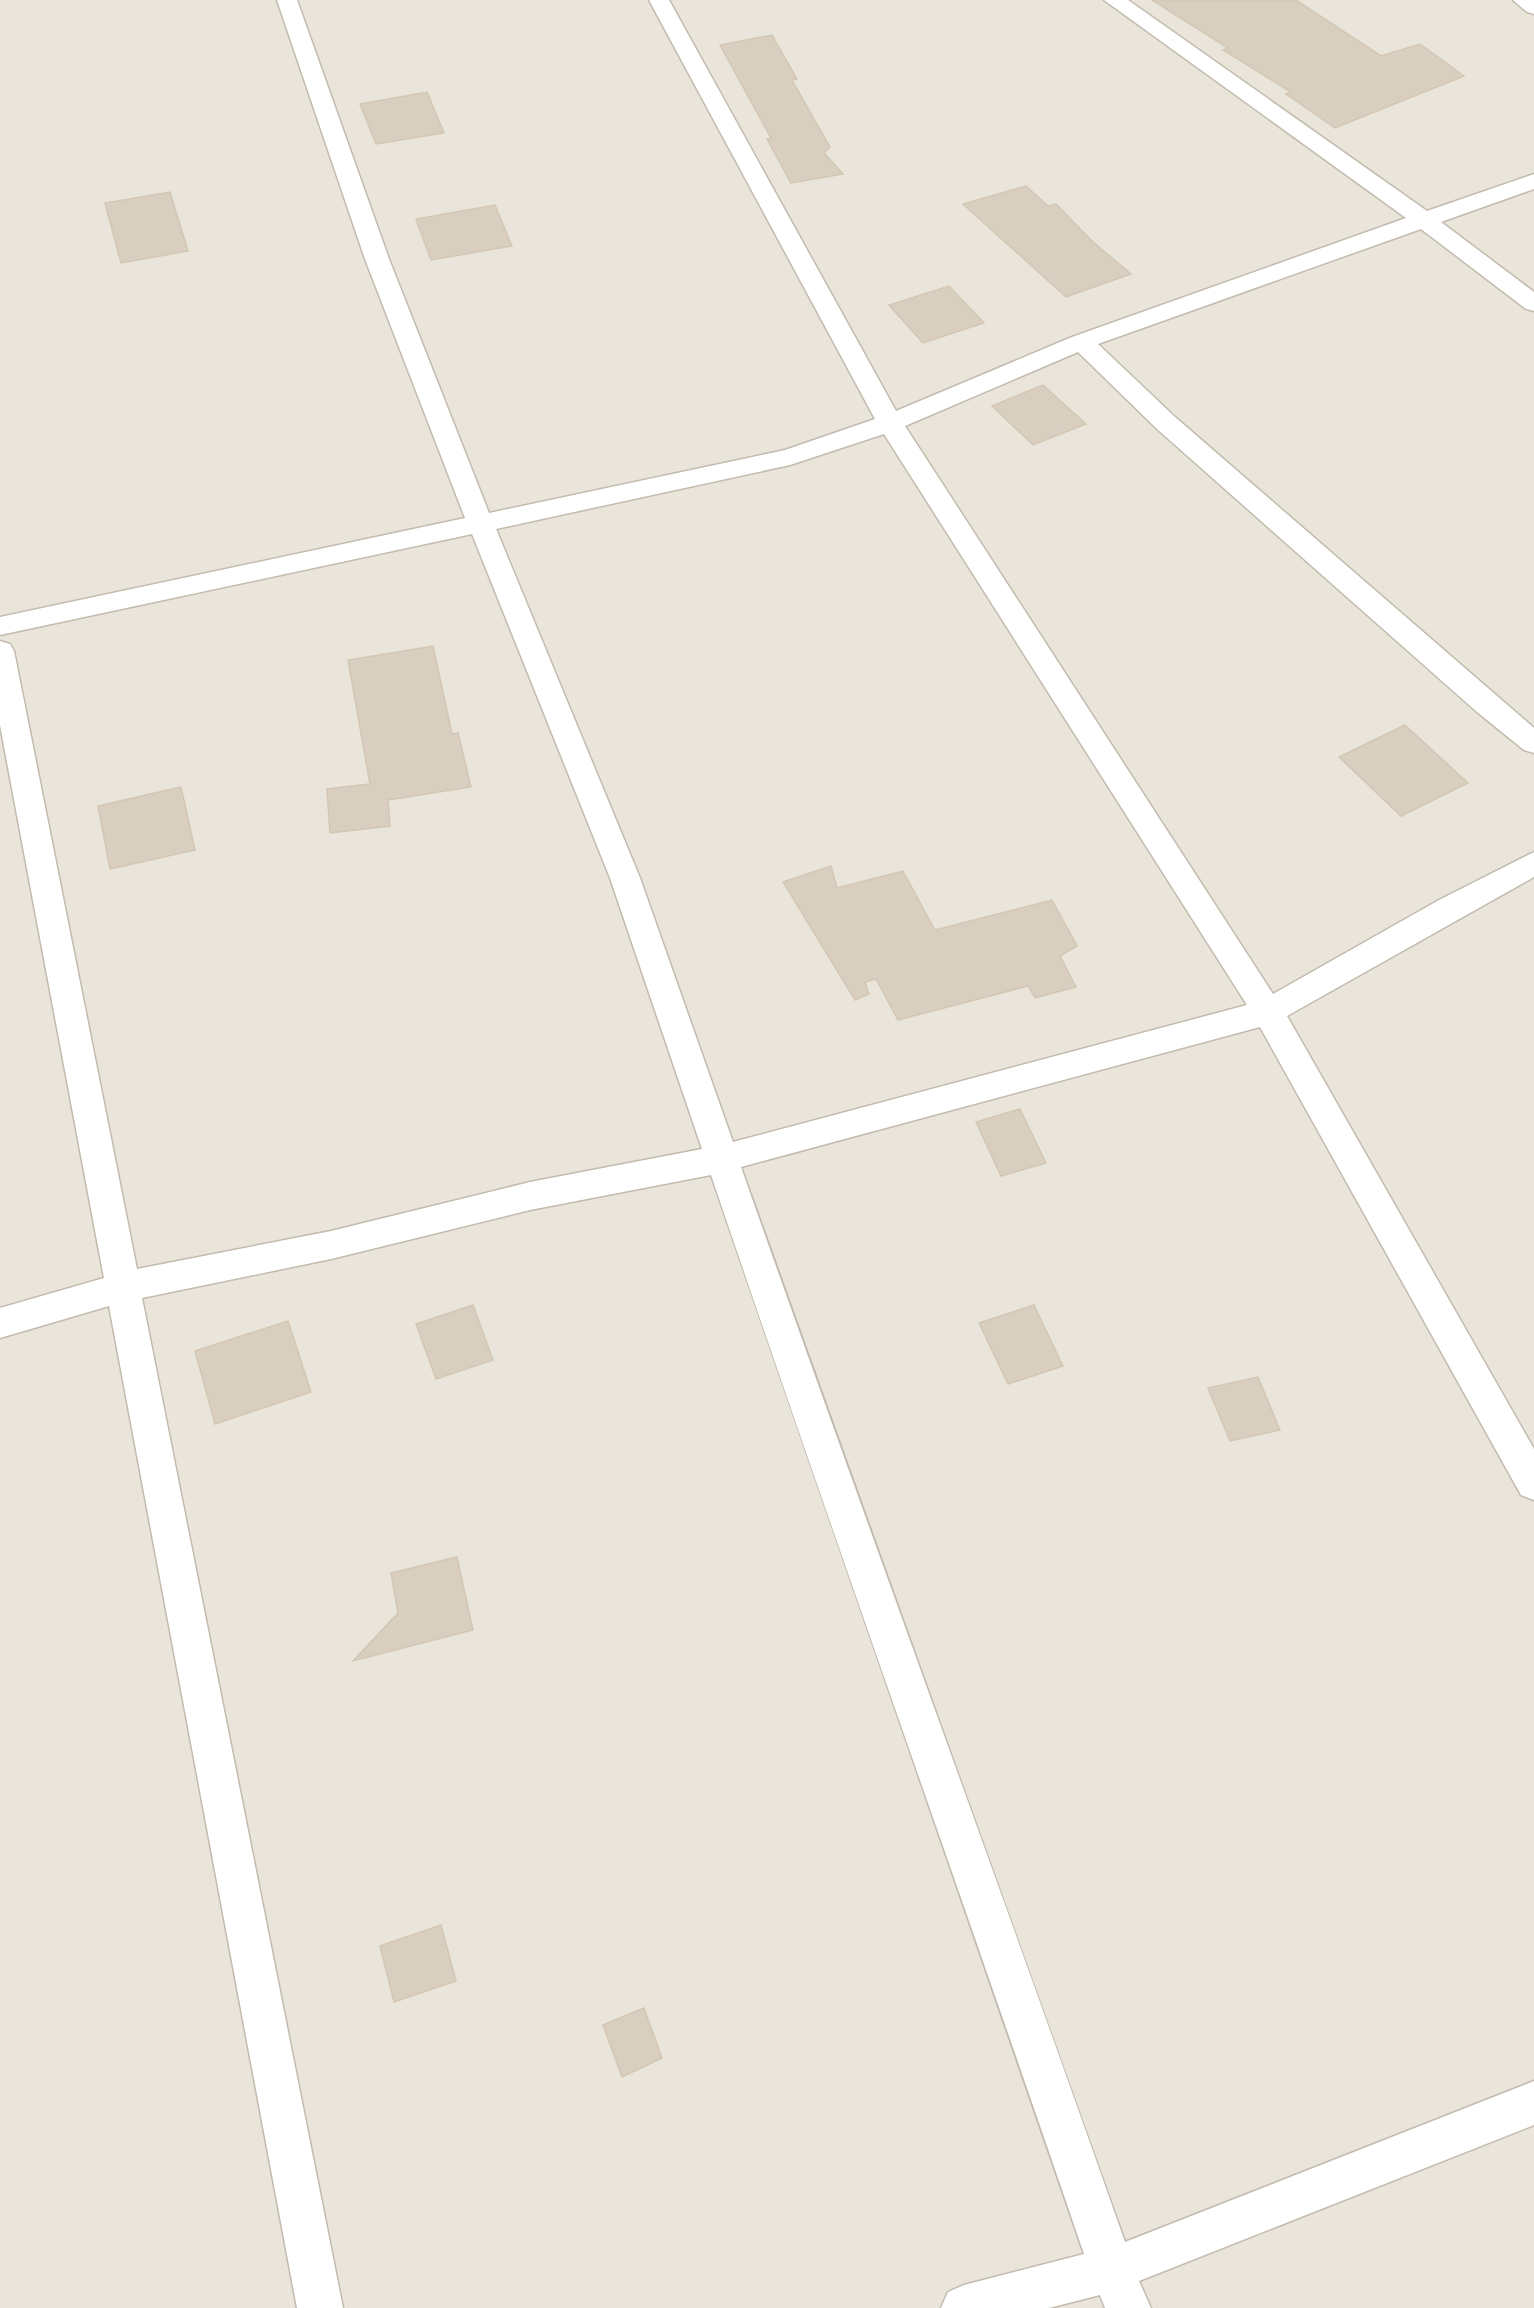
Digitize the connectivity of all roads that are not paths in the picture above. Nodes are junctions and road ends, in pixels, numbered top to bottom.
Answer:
1 (287, 0) edge
2 (659, 0) edge
3 (1114, 0) edge
4 (1523, 0) edge
5 (1534, 8) edge
6 (1534, 182) edge
7 (1425, 221) junction
8 (1534, 304) edge
9 (1081, 342) junction
10 (890, 423) junction
11 (480, 522) junction
12 (0, 626) edge
13 (0, 651) edge
14 (1534, 743) edge
15 (1534, 863) edge
16 (1268, 1012) junction
17 (722, 1159) junction
18 (123, 1287) junction
19 (0, 1323) edge
20 (1534, 1483) edge
21 (1534, 2103) edge
22 (1120, 2289) edge
23 (320, 2308) edge
24 (964, 2308) edge

1 - 11 street
2 - 10 street
3 - 7 street
4 - 5 street
6 - 7 street
7 - 8 street
7 - 9 street
9 - 10 street
9 - 14 street
10 - 11 street
10 - 16 street
11 - 12 street
11 - 17 street
13 - 18 street
15 - 16 street
16 - 17 street
16 - 20 street
17 - 18 street
17 - 22 street
18 - 19 street
18 - 23 street
21 - 22 street
22 - 24 street

